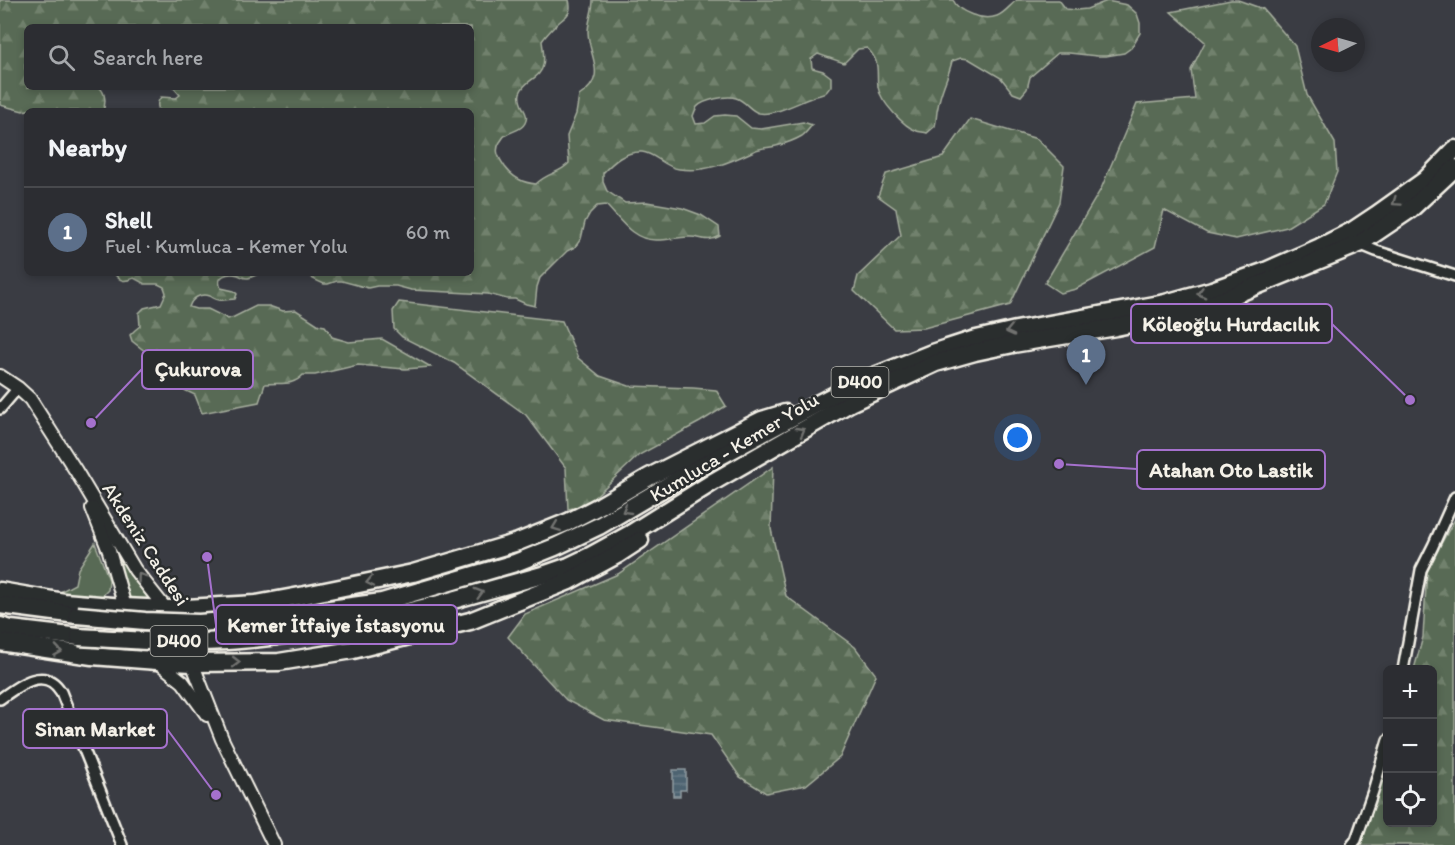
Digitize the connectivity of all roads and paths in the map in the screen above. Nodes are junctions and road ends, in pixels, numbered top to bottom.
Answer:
1 (1455, 149) edge
2 (1455, 168) edge
3 (1359, 244) junction
4 (1455, 276) edge
5 (0, 376) edge
6 (18, 388) junction
7 (817, 404) junction
8 (0, 409) edge
9 (772, 447) junction
10 (76, 471) junction
11 (1455, 497) edge
12 (0, 591) edge
13 (0, 605) edge
14 (124, 608) junction
15 (166, 609) junction
16 (0, 626) edge
17 (0, 642) edge
18 (157, 661) junction
19 (192, 663) junction
20 (1404, 665) edge
21 (0, 699) edge
22 (222, 739) junction
23 (1383, 756) edge
24 (122, 845) edge
25 (274, 845) edge
26 (1352, 845) edge

1 -> 7 highway, Kumluca - Kemer Yolu / D400
2 - 3 highway, Kumluca - Kemer Yolu / D400
3 - 4 street
9 -> 3 highway, Kumluca - Kemer Yolu / D400
5 - 6 main road, Akdeniz Caddesi
6 - 8 street
6 - 10 main road, Akdeniz Caddesi
7 -> 13 highway, Kumluca - Kemer Yolu / D400, bridge
7 -> 15 highway, Kumluca - Kemer Yolu / D400
16 -> 9 highway, Kumluca - Kemer Yolu / D400, bridge
19 -> 9 highway
10 - 14 main road, Akdeniz Caddesi
15 -> 10 main road, Akdeniz Caddesi
11 - 20 street
12 - 14 highway, Kumluca - Kemer Yolu / D400
14 - 15 highway, Kumluca - Kemer Yolu / D400
14 - 18 main road, Akdeniz Caddesi
15 - 19 main road, Akdeniz Caddesi
17 -> 18 highway
18 - 19 highway
18 - 22 main road, Akdeniz Caddesi
19 - 22 main road, Akdeniz Caddesi
21 - 24 street
22 - 25 main road, Akdeniz Caddesi
23 - 26 street

